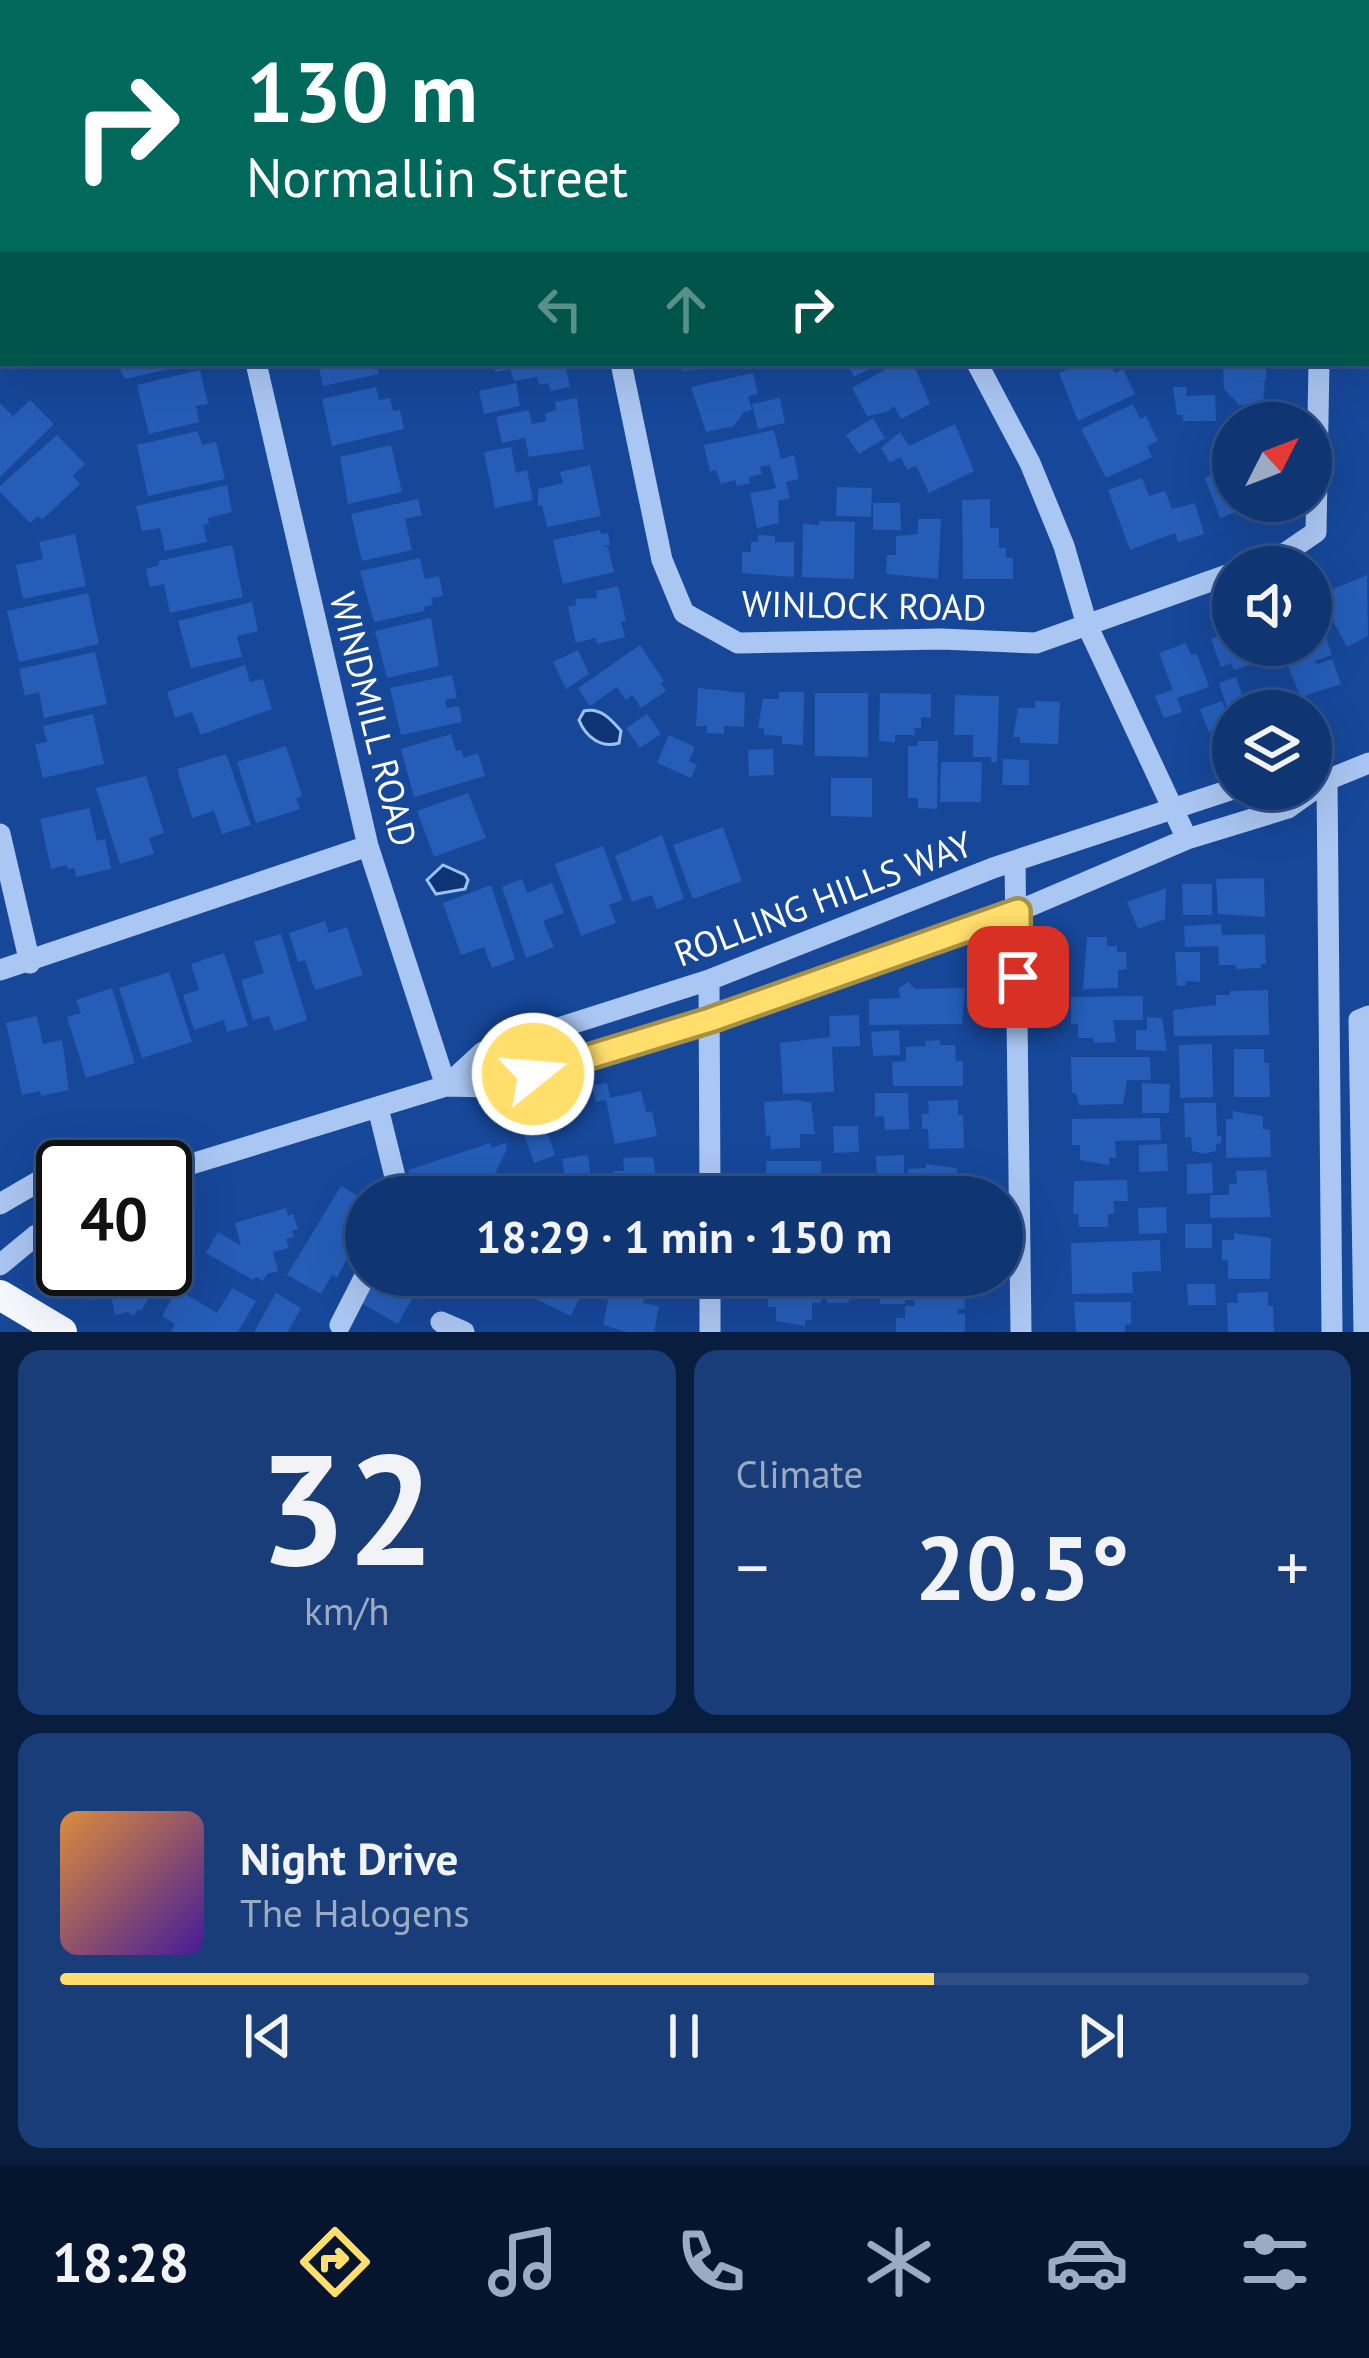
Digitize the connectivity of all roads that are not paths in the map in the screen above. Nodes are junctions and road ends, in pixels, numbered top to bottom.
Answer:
1 (257, 366) edge
2 (622, 366) edge
3 (979, 366) edge
4 (1319, 366) edge
5 (1296, 546) edge
6 (1212, 580) edge
7 (1087, 625) junction
8 (1369, 763) edge
9 (1332, 775) edge
10 (1212, 795) edge
11 (1172, 806) junction
12 (1281, 810) edge
13 (1320, 810) edge
14 (0, 834) edge
15 (1187, 839) junction
16 (368, 847) junction
17 (1015, 861) junction
18 (1018, 911) junction
19 (30, 963) junction
20 (0, 970) edge
21 (709, 980) junction
22 (1369, 1016) edge
23 (710, 1020) junction
24 (446, 1086) junction
25 (378, 1108) junction
26 (192, 1164) edge
27 (395, 1176) edge
28 (710, 1176) edge
29 (36, 1183) edge
30 (0, 1204) edge
31 (36, 1235) edge
32 (0, 1265) edge
33 (0, 1294) edge
34 (355, 1296) edge
35 (710, 1296) edge
36 (441, 1322) dead end
37 (340, 1324) dead end
38 (62, 1332) edge
39 (464, 1332) edge
40 (710, 1332) edge
41 (1021, 1332) edge
42 (1332, 1332) edge
43 (1364, 1332) edge

1 - 16 street, WINDMILL ROAD
2 - 7 street, WINLOCK ROAD
3 - 7 street
4 - 5 street
6 - 7 street, WINLOCK ROAD
7 - 11 street
8 - 9 street, ROLLING HILLS WAY
10 - 11 street, ROLLING HILLS WAY
11 - 15 street
11 - 17 street, ROLLING HILLS WAY
12 - 15 street, ROLLING HILLS WAY
13 - 42 street
14 - 19 street
15 - 18 street, ROLLING HILLS WAY
16 - 19 street
16 - 24 street, WINDMILL ROAD
17 - 18 street
17 - 21 street, ROLLING HILLS WAY
18 - 23 street, ROLLING HILLS WAY
18 - 41 street
19 - 20 street
21 - 23 street
21 - 24 street, ROLLING HILLS WAY
22 - 43 street
23 - 24 street, ROLLING HILLS WAY
23 - 28 street
24 - 25 street, ROLLING HILLS WAY
25 - 26 street, ROLLING HILLS WAY
25 - 27 street
29 - 30 street
31 - 32 street
33 - 38 main road
34 - 37 street
35 - 40 street
36 - 39 street

